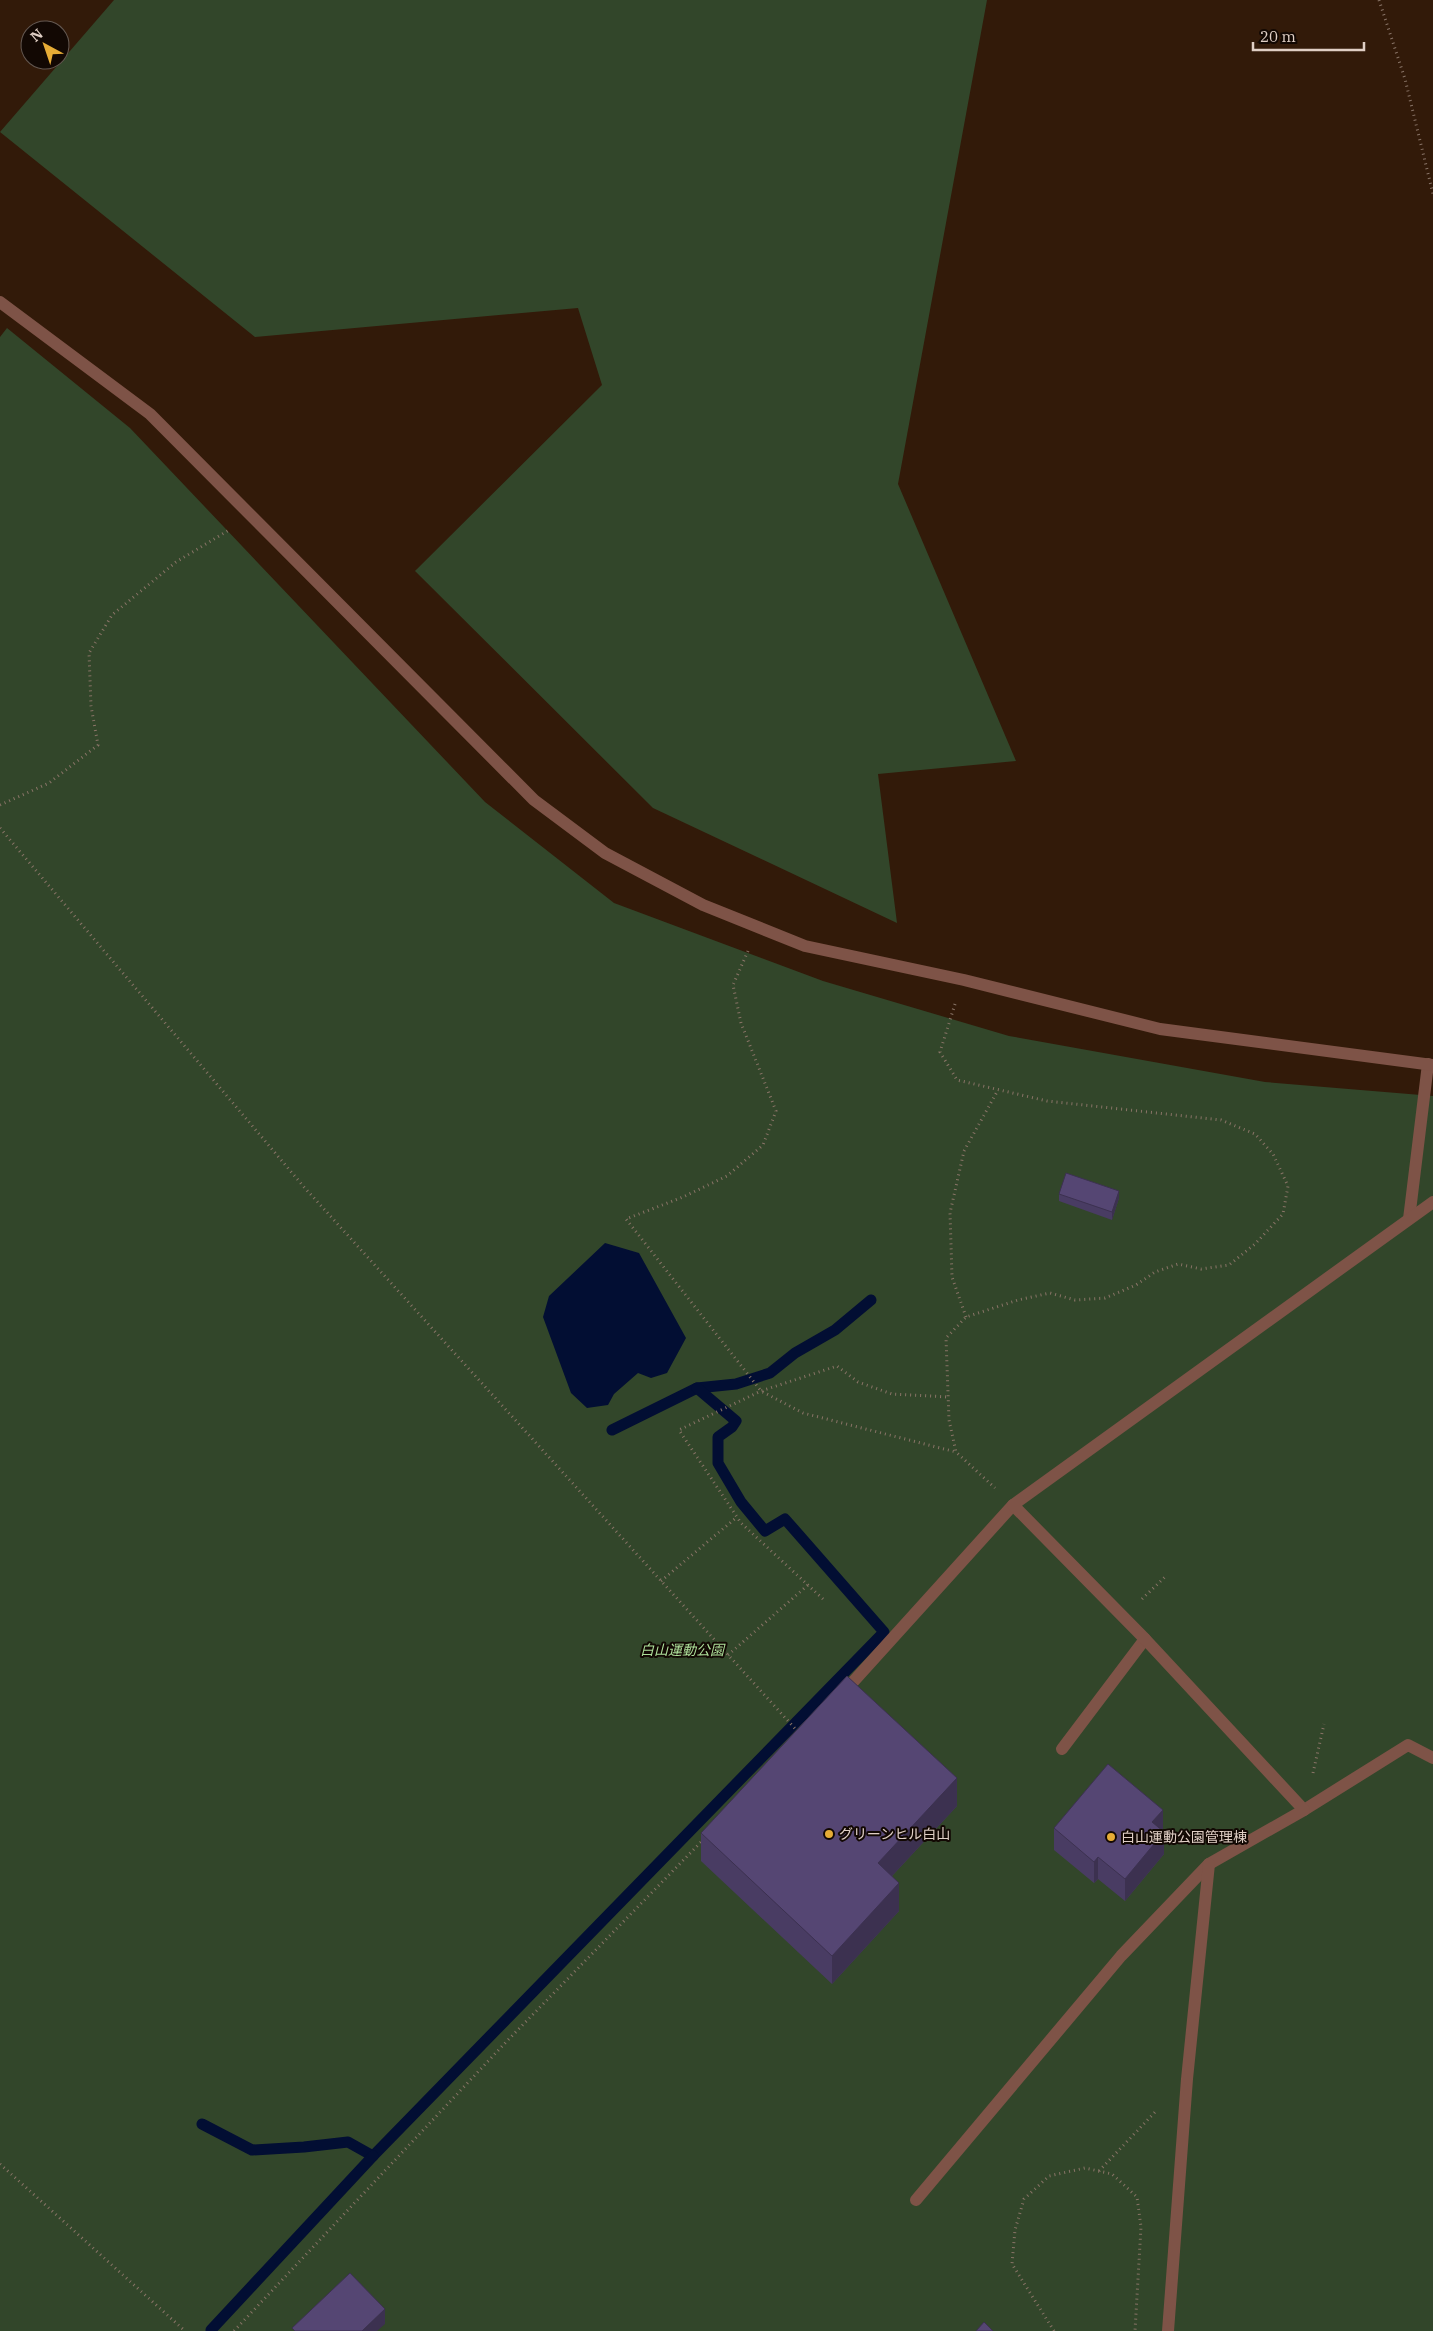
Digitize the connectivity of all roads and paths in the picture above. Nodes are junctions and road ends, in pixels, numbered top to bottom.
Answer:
1 (1379, 0) edge
2 (1433, 194) edge
3 (0, 302) edge
4 (252, 516) junction
5 (0, 804) edge
6 (0, 828) edge
7 (758, 927) junction
8 (956, 1001) dead end
9 (1430, 1064) edge
10 (998, 1090) junction
11 (1433, 1202) edge
12 (1409, 1219) junction
13 (966, 1317) junction
14 (761, 1391) junction
15 (948, 1397) junction
16 (956, 1452) junction
17 (1013, 1505) junction
18 (737, 1517) junction
19 (1166, 1576) dead end
20 (661, 1581) junction
21 (808, 1585) junction
22 (823, 1599) dead end
23 (1123, 1617) junction
24 (1145, 1639) junction
25 (728, 1655) junction
26 (836, 1702) edge
27 (1324, 1724) dead end
28 (803, 1738) edge
29 (1062, 1749) dead end
30 (1433, 1758) edge
31 (1304, 1810) junction
32 (707, 1836) edge
33 (1209, 1864) junction
34 (1188, 2079) junction
35 (0, 2164) edge
36 (1099, 2171) junction
37 (916, 2200) dead end
38 (185, 2331) edge
39 (234, 2331) edge
40 (1054, 2331) edge
41 (1135, 2331) edge
42 (1168, 2331) edge

1 - 2 path
3 - 4 street
4 - 5 path
4 - 7 street
6 - 20 path
7 - 9 street
7 - 14 path
8 - 10 path
9 - 12 street
10 - 13 path
10 - 13 path
11 - 12 street
12 - 17 street
13 - 15 path
14 - 15 path
14 - 16 path
14 - 18 path
15 - 16 path
16 - 17 path
17 - 23 street
17 - 26 street
18 - 20 path
18 - 21 path
19 - 23 path
20 - 25 path
21 - 22 path
21 - 25 path
23 - 24 street
24 - 29 street
24 - 31 street
25 - 28 path
27 - 31 path
30 - 31 street
31 - 33 street
32 - 39 path
33 - 34 street
33 - 37 street
34 - 36 path
34 - 42 street
35 - 38 path
36 - 40 path
36 - 41 path

